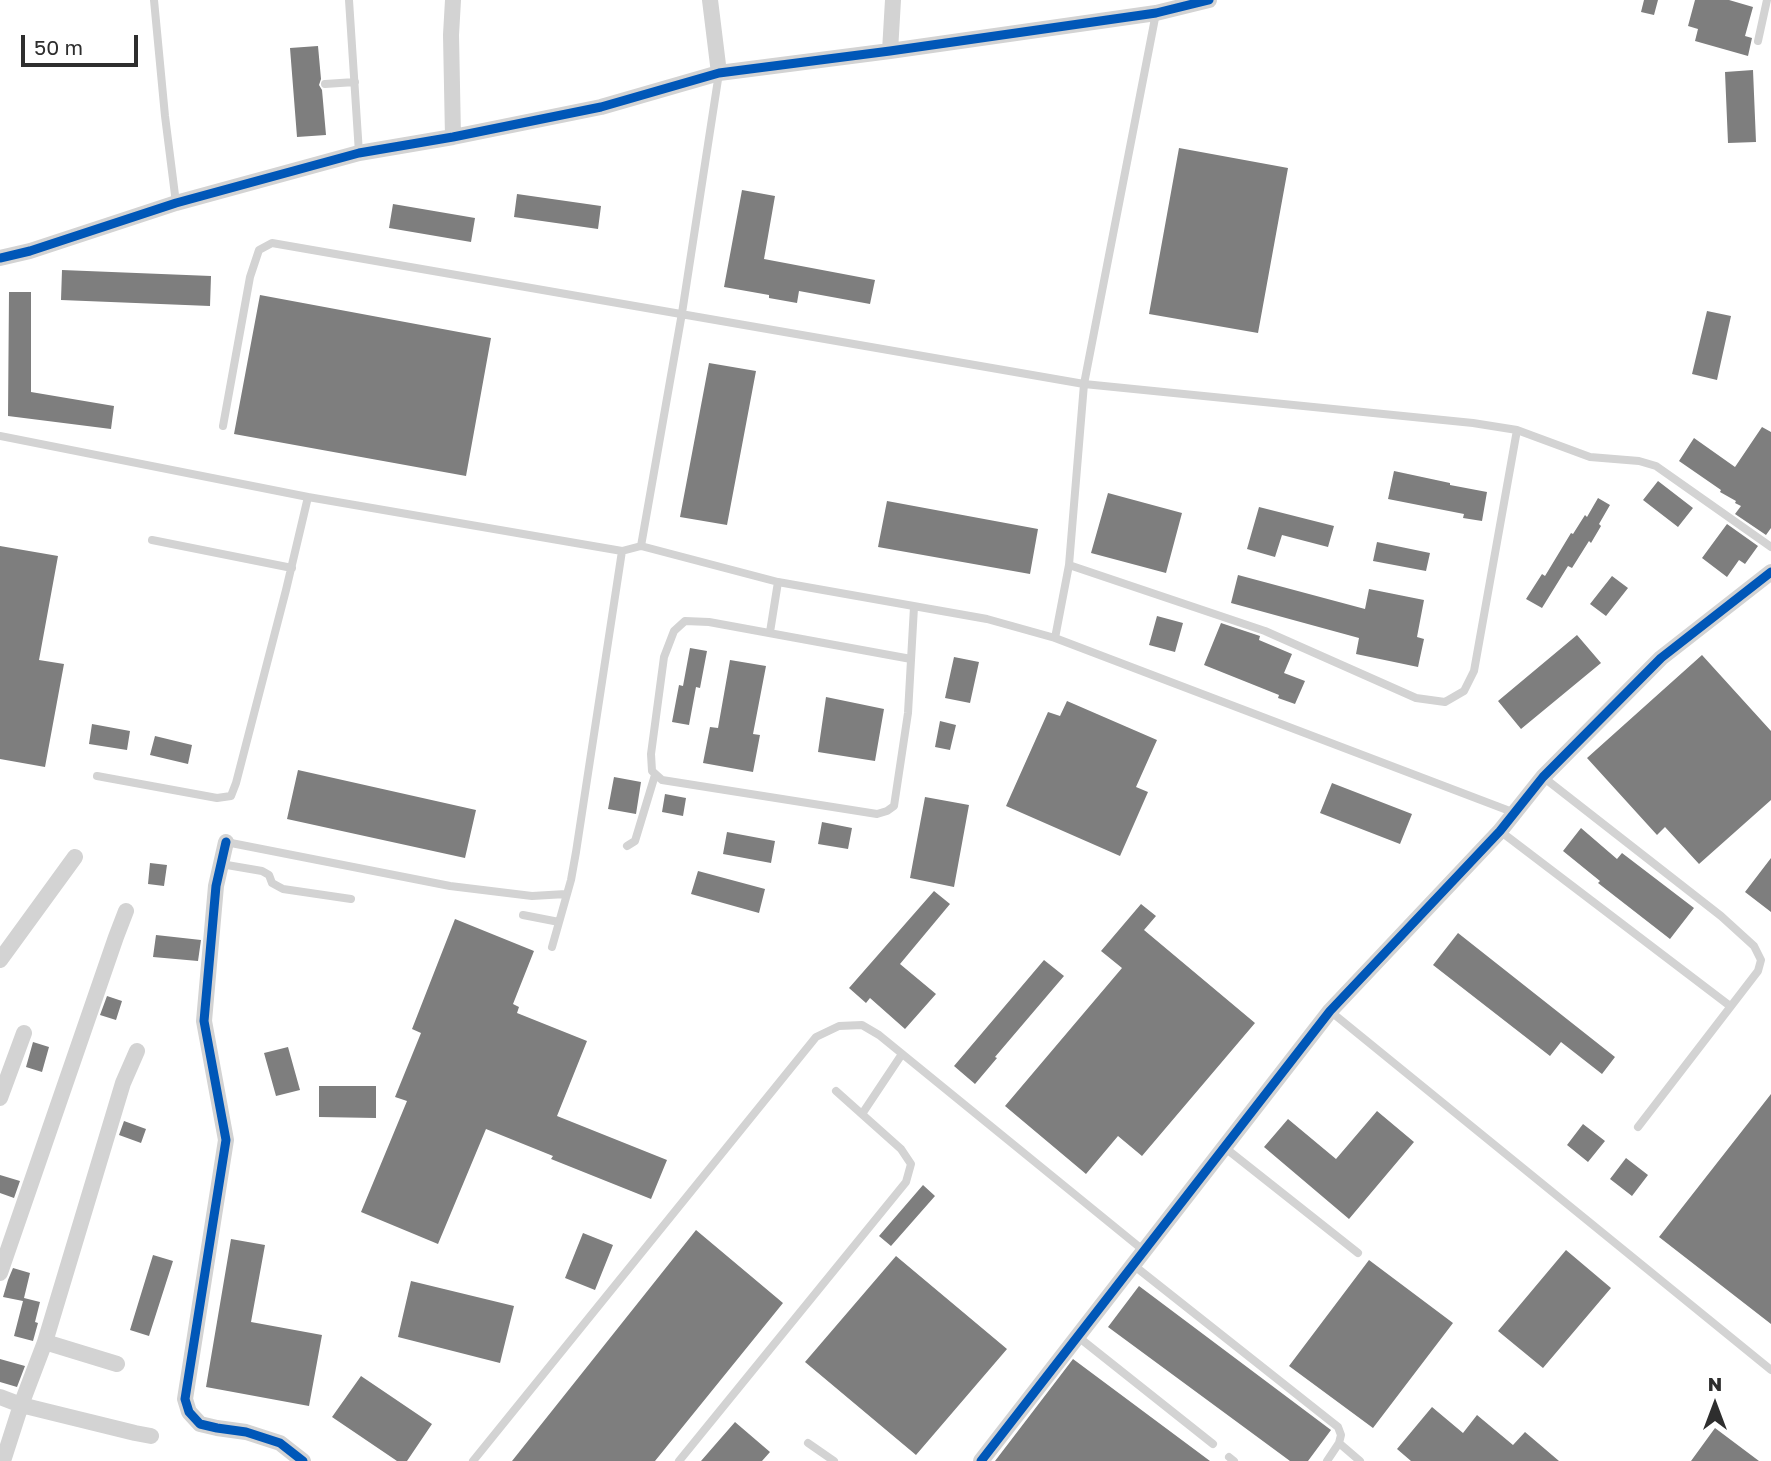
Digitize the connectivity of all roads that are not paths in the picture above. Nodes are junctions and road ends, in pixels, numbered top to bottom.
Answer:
1 (154, 0) edge
2 (349, 0) edge
3 (453, 0) edge
4 (710, 0) edge
5 (894, 0) edge
6 (1209, 0) edge
7 (1767, 0) edge
8 (1156, 13) junction
9 (1758, 41) dead end
10 (890, 51) junction
11 (719, 73) junction
12 (355, 82) junction
13 (325, 84) dead end
14 (453, 138) junction
15 (359, 153) junction
16 (176, 203) junction
17 (0, 258) edge
18 (682, 313) junction
19 (1084, 384) junction
20 (223, 426) dead end
21 (1517, 430) junction
22 (0, 436) edge
23 (308, 497) junction
24 (152, 540) dead end
25 (641, 546) junction
26 (1771, 547) edge
27 (622, 551) junction
28 (1069, 565) junction
29 (292, 568) junction
30 (1771, 572) edge
31 (778, 582) junction
32 (914, 607) junction
33 (770, 632) junction
34 (1055, 638) junction
35 (911, 659) junction
36 (655, 775) junction
37 (97, 776) dead end
38 (1543, 777) junction
39 (1515, 813) junction
40 (1500, 831) junction
41 (226, 842) joint
42 (627, 846) dead end
43 (75, 857) dead end
44 (221, 864) junction
45 (566, 894) junction
46 (351, 899) dead end
47 (126, 911) dead end
48 (523, 915) dead end
49 (559, 922) junction
50 (552, 947) dead end
51 (0, 960) edge
52 (1730, 1006) junction
53 (1330, 1011) junction
54 (24, 1033) dead end
55 (137, 1051) dead end
56 (902, 1054) junction
57 (836, 1091) dead end
58 (0, 1098) edge
59 (862, 1114) junction
60 (1638, 1127) dead end
61 (1224, 1147) junction
62 (1143, 1250) junction
63 (1358, 1253) dead end
64 (1132, 1264) junction
65 (0, 1273) edge
66 (1077, 1336) junction
67 (45, 1342) junction
68 (117, 1364) dead end
69 (1771, 1370) edge
70 (0, 1396) edge
71 (21, 1405) junction
72 (151, 1436) dead end
73 (808, 1443) dead end
74 (1339, 1443) junction
75 (1213, 1444) dead end
76 (3, 1461) edge
77 (303, 1461) edge
78 (473, 1461) edge
79 (680, 1461) edge
80 (834, 1461) edge
81 (981, 1461) edge
82 (1327, 1461) edge
83 (1360, 1461) edge

1 - 16 lane
2 - 12 lane
3 - 14 street
4 - 11 street
5 - 10 street
6 - 8 street
7 - 9 lane
8 - 10 street
8 - 19 lane
10 - 11 street
11 - 14 street
11 - 18 lane
12 - 13 lane
12 - 15 lane
14 - 15 street
15 - 16 street
16 - 17 street
18 - 19 lane
18 - 20 lane
18 - 25 lane
19 - 21 lane
19 - 28 lane
21 - 26 lane
21 - 28 lane
22 - 23 lane
23 - 27 lane
23 - 29 lane
24 - 29 lane
25 - 27 lane
25 - 31 lane
27 - 45 lane
28 - 34 lane
29 - 37 lane
30 - 38 street
31 - 32 lane
31 - 33 lane
32 - 34 lane
32 - 35 lane
33 - 35 lane
33 - 36 lane
34 - 39 lane
35 - 36 lane
36 - 42 lane
38 - 39 street
38 - 52 lane
39 - 40 street
40 - 52 lane
40 - 53 street
41 - 44 street
41 - 45 lane
43 - 51 street
44 - 46 lane
44 - 77 street
45 - 49 lane
47 - 65 street
48 - 49 lane
49 - 50 lane
52 - 60 lane
53 - 61 street
53 - 69 lane
54 - 58 street
55 - 67 street
56 - 59 lane
56 - 62 lane
56 - 78 lane
57 - 59 lane
59 - 79 lane
61 - 62 street
61 - 63 lane
62 - 64 street
64 - 66 street
64 - 74 lane
66 - 75 lane
66 - 81 street
67 - 68 street
67 - 71 street
70 - 71 street
71 - 72 street
71 - 76 street
73 - 80 lane
74 - 82 lane
74 - 83 lane

